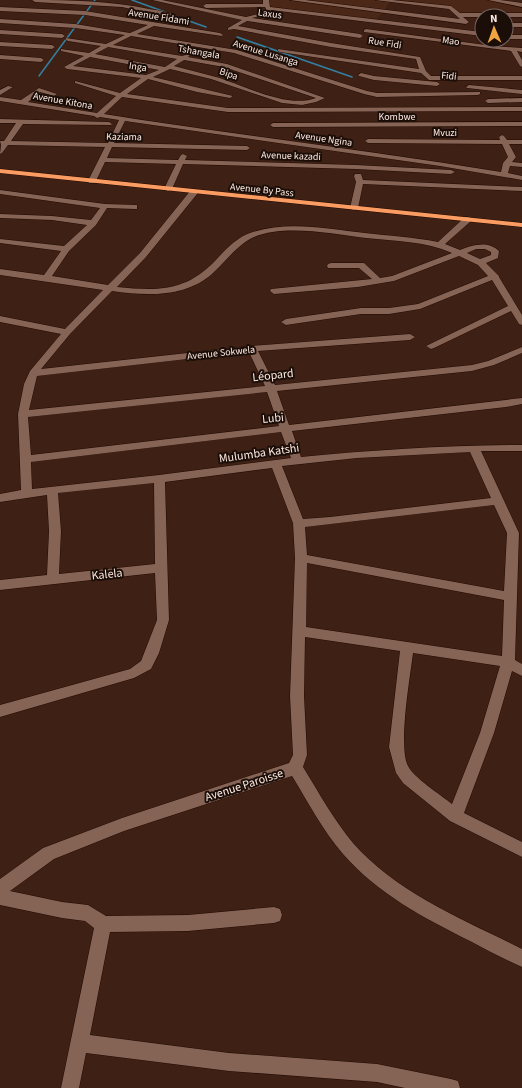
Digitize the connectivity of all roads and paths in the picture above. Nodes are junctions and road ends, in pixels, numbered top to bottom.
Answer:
1 (35, 0) edge
2 (155, 0) edge
3 (293, 0) edge
4 (378, 0) edge
5 (491, 0) edge
6 (166, 1) edge
7 (390, 1) edge
8 (522, 5) edge
9 (183, 6) junction
10 (268, 6) edge
11 (0, 9) edge
12 (384, 11) junction
13 (458, 15) junction
14 (522, 15) edge
15 (173, 16) dead end
16 (246, 19) junction
17 (0, 21) edge
18 (374, 21) junction
19 (463, 21) junction
20 (336, 23) dead end
21 (154, 24) junction
22 (233, 27) junction
23 (474, 27) edge
24 (365, 29) junction
25 (0, 32) edge
26 (474, 33) edge
27 (130, 34) junction
28 (220, 35) junction
29 (387, 35) junction
30 (360, 36) junction
31 (0, 44) edge
32 (108, 45) junction
33 (200, 46) junction
34 (339, 46) junction
35 (474, 46) edge
36 (52, 47) dead end
37 (493, 48) edge
38 (63, 50) dead end
39 (280, 50) dead end
40 (522, 50) edge
41 (513, 51) junction
42 (88, 55) junction
43 (321, 55) junction
44 (256, 56) junction
45 (0, 57) edge
46 (184, 58) junction
47 (41, 60) dead end
48 (239, 65) junction
49 (522, 65) edge
50 (168, 68) junction
51 (227, 71) dead end
52 (423, 71) junction
53 (220, 74) dead end
54 (360, 76) dead end
55 (146, 78) junction
56 (214, 78) junction
57 (374, 78) junction
58 (429, 78) junction
59 (522, 78) edge
60 (77, 82) dead end
61 (421, 82) junction
62 (0, 85) edge
63 (450, 85) dead end
64 (461, 86) dead end
65 (191, 89) junction
66 (478, 90) junction
67 (522, 92) edge
68 (0, 93) edge
69 (54, 94) dead end
70 (121, 94) junction
71 (377, 95) junction
72 (230, 96) dead end
73 (322, 98) joint
74 (4, 100) edge
75 (522, 100) edge
76 (484, 101) junction
77 (22, 103) junction
78 (0, 104) edge
79 (487, 108) junction
80 (522, 109) edge
81 (384, 110) junction
82 (97, 116) junction
83 (0, 121) edge
84 (21, 121) junction
85 (122, 122) junction
86 (522, 124) edge
87 (273, 125) dead end
88 (496, 125) junction
89 (390, 126) junction
90 (187, 138) junction
91 (368, 141) dead end
92 (394, 142) junction
93 (505, 142) junction
94 (522, 142) edge
95 (3, 143) edge
96 (111, 145) junction
97 (247, 148) dead end
98 (0, 152) edge
99 (522, 157) edge
100 (399, 158) junction
101 (104, 160) junction
102 (509, 160) junction
103 (181, 162) junction
104 (522, 164) edge
105 (356, 167) junction
106 (402, 169) junction
107 (475, 170) junction
108 (0, 171) edge
109 (504, 176) junction
110 (522, 178) edge
111 (92, 181) junction
112 (360, 182) junction
113 (168, 189) junction
114 (522, 189) edge
115 (0, 192) edge
116 (194, 192) junction
117 (105, 206) junction
118 (134, 207) dead end
119 (354, 208) junction
120 (58, 210) junction
121 (0, 216) edge
122 (468, 219) junction
123 (93, 223) junction
124 (522, 225) edge
125 (0, 241) edge
126 (439, 245) junction
127 (66, 249) junction
128 (458, 253) junction
129 (480, 262) junction
130 (331, 266) dead end
131 (0, 272) edge
132 (495, 276) junction
133 (46, 278) junction
134 (379, 280) junction
135 (110, 287) junction
136 (274, 291) dead end
137 (512, 307) junction
138 (0, 319) edge
139 (286, 322) dead end
140 (522, 322) edge
141 (67, 332) junction
142 (410, 337) dead end
143 (431, 346) dead end
144 (252, 349) junction
145 (522, 350) edge
146 (33, 373) junction
147 (271, 388) junction
148 (522, 401) edge
149 (23, 414) junction
150 (287, 429) junction
151 (474, 448) junction
152 (522, 448) edge
153 (26, 459) junction
154 (297, 461) junction
155 (276, 464) junction
156 (159, 479) junction
157 (52, 491) junction
158 (27, 493) junction
159 (0, 498) edge
160 (498, 501) junction
161 (299, 523) junction
162 (516, 523) edge
163 (301, 558) junction
164 (517, 561) edge
165 (161, 568) junction
166 (53, 580) junction
167 (0, 585) edge
168 (511, 597) junction
169 (299, 631) junction
170 (407, 647) junction
171 (508, 662) junction
172 (522, 671) edge
173 (0, 712) edge
174 (295, 768) junction
175 (455, 816) junction
176 (522, 850) edge
177 (0, 889) edge
178 (0, 897) edge
179 (274, 915) dead end
180 (103, 924) junction
181 (522, 958) edge
182 (79, 1042) junction
183 (70, 1088) edge
184 (451, 1088) edge

1 - 15 street
2 - 6 street, Laxus
3 - 12 street
4 - 7 street
5 - 8 street
6 - 9 street, Laxus
7 - 12 street
7 - 13 street
9 - 10 street
9 - 16 street, Laxus
10 - 16 street
10 - 18 street
10 - 20 street
11 - 21 street, Avenue Fidami
12 - 18 street
12 - 19 street
13 - 14 street
13 - 19 street
16 - 22 street
16 - 30 street, Laxus
17 - 27 street, Avenue Lusanga
18 - 24 street
18 - 26 street
19 - 23 street
21 - 27 street
21 - 28 street, Avenue Fidami
22 - 28 street
22 - 34 street, Rue Fidi
24 - 29 street, Mao
24 - 30 street
25 - 32 street, Tshangala
27 - 32 street
27 - 33 street, Avenue Lusanga
28 - 33 street
29 - 35 street, Mao
29 - 41 street, Mao
30 - 34 street
31 - 36 street
32 - 42 street
32 - 46 street, Tshangala
33 - 44 street, Avenue Lusanga
33 - 46 street
34 - 43 street
34 - 52 street, Rue Fidi
37 - 41 street, Mao
38 - 42 street, Bipa
39 - 43 street
40 - 41 street
41 - 49 street
42 - 50 street, Bipa
42 - 55 street, Inga
43 - 52 street
44 - 48 street
44 - 71 street, Avenue Lusanga
45 - 47 street
46 - 48 street, Tshangala
46 - 50 street
48 - 51 street
48 - 73 street, Tshangala
50 - 55 street
50 - 56 street, Bipa
52 - 58 street, Rue Fidi
53 - 56 street
54 - 57 street, Fidi
55 - 65 street, Inga
55 - 70 street
56 - 65 street
56 - 73 street, Bipa
57 - 61 street, Fidi
57 - 71 street
58 - 59 street
58 - 61 street
60 - 70 street
61 - 63 street, Fidi
62 - 68 street
64 - 66 street, Fidi
65 - 72 street, Inga
66 - 67 street, Fidi
66 - 71 street, Avenue Lusanga
66 - 76 street
69 - 77 street
70 - 81 street
70 - 82 street
71 - 81 street
74 - 77 street, Avenue Kitona
74 - 78 street
75 - 76 street
76 - 79 street
77 - 82 street, Avenue Kitona
79 - 80 street
79 - 81 street
79 - 88 street
81 - 89 street
82 - 85 street, Avenue Kitona
83 - 84 street
84 - 85 street
84 - 95 street
85 - 90 street, Avenue Ngina
85 - 96 street
86 - 88 street, Kombwe
87 - 89 street, Kombwe
88 - 89 street, Kombwe
88 - 93 street
89 - 92 street
90 - 96 street, Kaziama
90 - 97 street, Kaziama
90 - 100 street, Avenue Ngina
90 - 103 street
91 - 92 street, Mvuzi
92 - 93 street, Mvuzi
93 - 94 street, Mvuzi
93 - 102 street
95 - 96 street, Kaziama
95 - 98 street
96 - 101 street
99 - 102 street
100 - 106 street
100 - 107 street, Avenue Ngina
101 - 103 street, Avenue kazadi
101 - 111 street
102 - 104 street
102 - 109 street
103 - 105 street, Avenue kazadi
103 - 113 street
105 - 106 street, Avenue kazadi
105 - 112 street
106 - 107 street, Avenue kazadi
107 - 109 street, Avenue Ngina
108 - 111 highway, Avenue By Pass
109 - 110 street, Avenue Ngina
111 - 113 highway, Avenue By Pass
112 - 114 street
112 - 119 street
113 - 116 highway, Avenue By Pass
115 - 120 street
116 - 119 highway, Avenue By Pass
116 - 135 street
117 - 118 street
117 - 120 street
117 - 123 street
119 - 122 highway, Avenue By Pass
120 - 121 street
120 - 123 street
122 - 124 highway, Avenue By Pass
122 - 126 street
123 - 127 street
125 - 127 street
126 - 128 street
126 - 135 street
127 - 133 street
128 - 129 street
128 - 129 street
128 - 134 street
129 - 132 street
130 - 134 street
131 - 133 street
132 - 137 street
132 - 139 street
133 - 135 street
134 - 136 street
135 - 141 street
137 - 140 street
137 - 143 street
138 - 141 street
141 - 146 street
142 - 144 street, Avenue Sokwela
144 - 146 street, Avenue Sokwela
144 - 147 street
145 - 147 street, Léopard
146 - 149 street
147 - 149 street, Léopard
147 - 150 street
148 - 150 street, Lubi
149 - 153 street
150 - 153 street, Lubi
150 - 154 street
151 - 152 street, Mulumba Katshi
151 - 154 street, Mulumba Katshi
151 - 160 street
153 - 158 street
154 - 155 street, Mulumba Katshi
155 - 156 street, Mulumba Katshi
155 - 161 street, Avenue Paroisse
156 - 157 street, Mulumba Katshi
156 - 165 street
157 - 158 street, Mulumba Katshi
157 - 166 street
158 - 159 street, Mulumba Katshi
160 - 161 street
160 - 162 street
161 - 163 street, Avenue Paroisse
162 - 164 street
163 - 168 street
163 - 169 street, Avenue Paroisse
164 - 168 street
165 - 166 street, Kalela
165 - 173 street
166 - 167 street, Kalela
168 - 171 street
169 - 170 street
169 - 174 street, Avenue Paroisse
170 - 171 street
170 - 175 street
171 - 172 street
171 - 175 street
174 - 177 street, Avenue Paroisse
174 - 181 street
175 - 176 street
178 - 180 street
179 - 180 street
180 - 182 street
182 - 183 street
182 - 184 street

